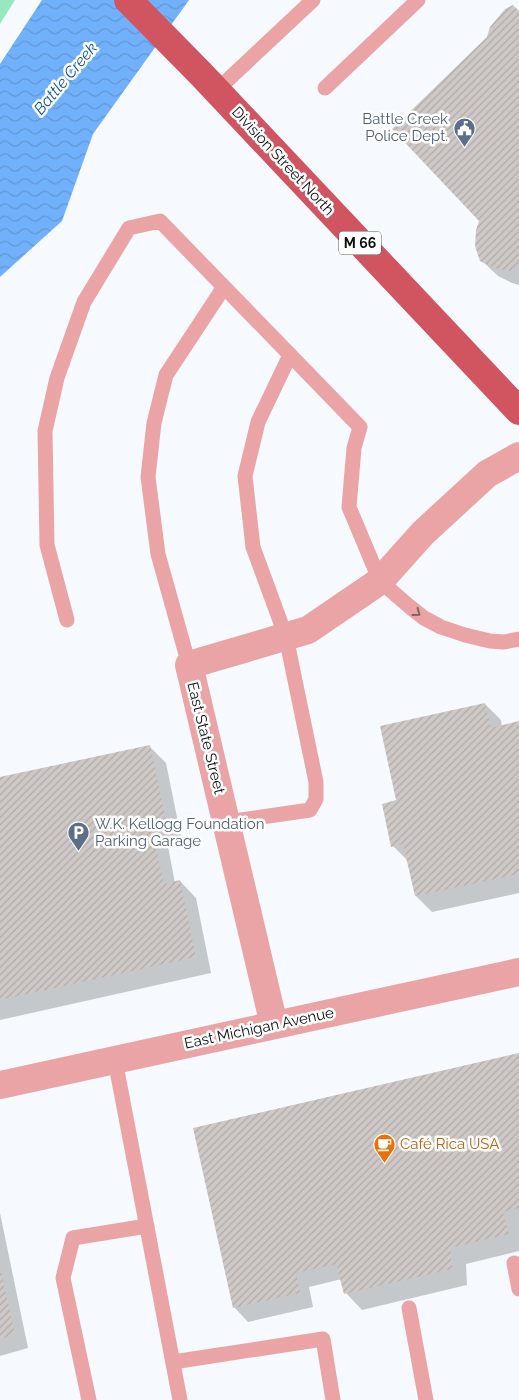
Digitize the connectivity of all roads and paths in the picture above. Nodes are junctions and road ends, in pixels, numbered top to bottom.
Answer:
1 (128, 0) edge
2 (313, 0) edge
3 (418, 0) edge
4 (209, 82) junction
5 (325, 88) dead end
6 (224, 287) junction
7 (290, 355) junction
8 (519, 411) edge
9 (519, 456) edge
10 (380, 581) junction
11 (67, 620) dead end
12 (286, 637) junction
13 (519, 639) edge
14 (189, 665) junction
15 (227, 822) junction
16 (519, 972) edge
17 (274, 1025) junction
18 (115, 1060) junction
19 (0, 1084) edge
20 (147, 1226) junction
21 (514, 1263) dead end
22 (519, 1289) edge
23 (409, 1308) dead end
24 (173, 1362) junction
25 (89, 1400) edge
26 (180, 1400) edge
27 (333, 1400) edge
28 (426, 1400) edge

1 - 4 main road, Division Street North / M 66
2 - 4 lane
3 - 5 lane
4 - 8 main road, Division Street North / M 66
6 - 7 lane
6 - 11 lane
6 - 14 lane
7 - 10 lane
7 - 12 lane
9 - 10 street, East State Street
10 - 12 street, East State Street
10 -> 13 lane
12 - 14 street, East State Street
12 - 15 lane
14 - 15 street, East State Street
15 - 17 street, East State Street
16 - 17 street, East Michigan Avenue
17 - 18 street, East Michigan Avenue
18 - 19 street, East Michigan Avenue
18 - 20 lane
20 - 24 lane
20 - 25 lane
21 - 22 lane
23 - 28 lane
24 - 26 lane
24 - 27 lane

